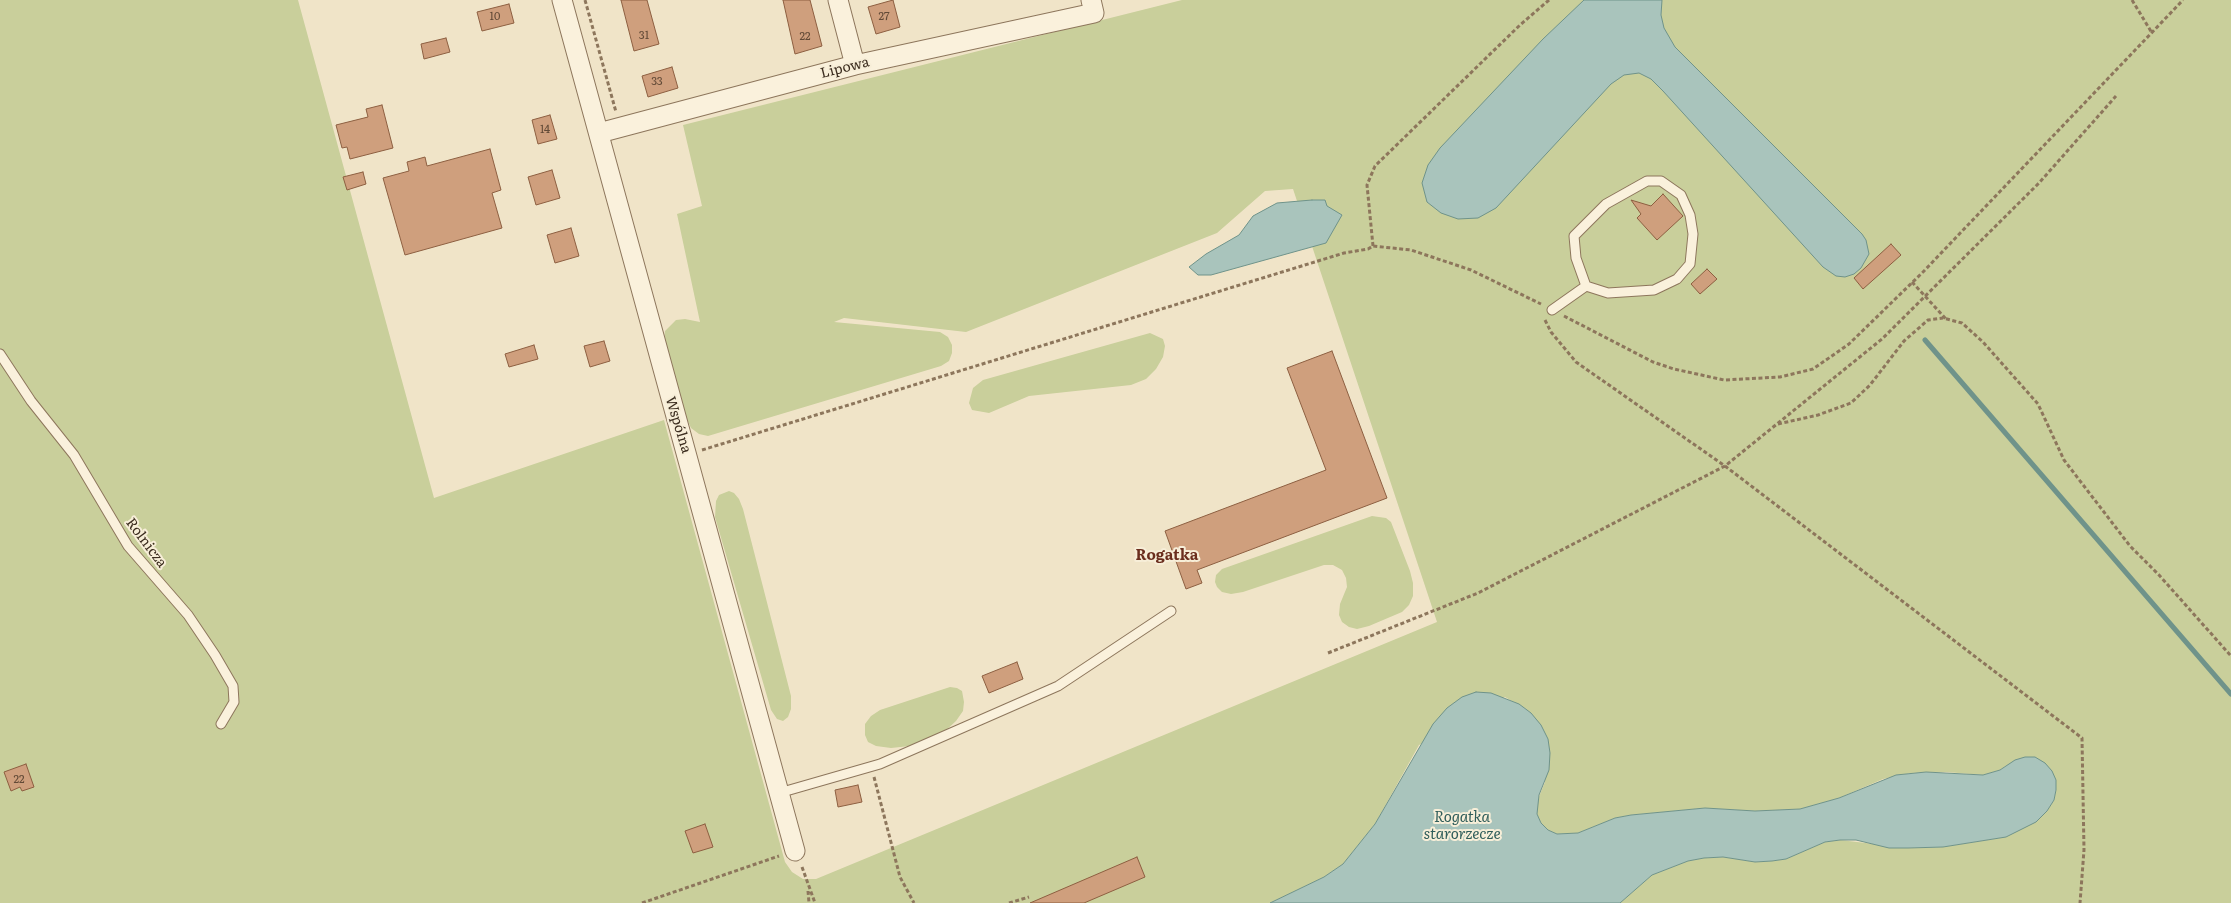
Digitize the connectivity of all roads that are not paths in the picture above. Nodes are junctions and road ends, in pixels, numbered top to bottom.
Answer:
1 (562, 0) edge
2 (838, 0) edge
3 (1092, 6) edge
4 (855, 65) junction
5 (599, 133) junction
6 (1586, 286) junction
7 (1552, 310) road end
8 (0, 354) edge
9 (1171, 611) dead end
10 (221, 724) dead end
11 (779, 793) junction
12 (795, 851) road end

1 - 5 street, Wspólna
2 - 4 street
3 - 4 street, Lipowa
4 - 5 street, Lipowa
5 - 11 street, Wspólna
6 - 6 lane
6 - 7 lane
8 - 10 lane, Rolnicza
9 - 11 lane
11 - 12 street, Wspólna

